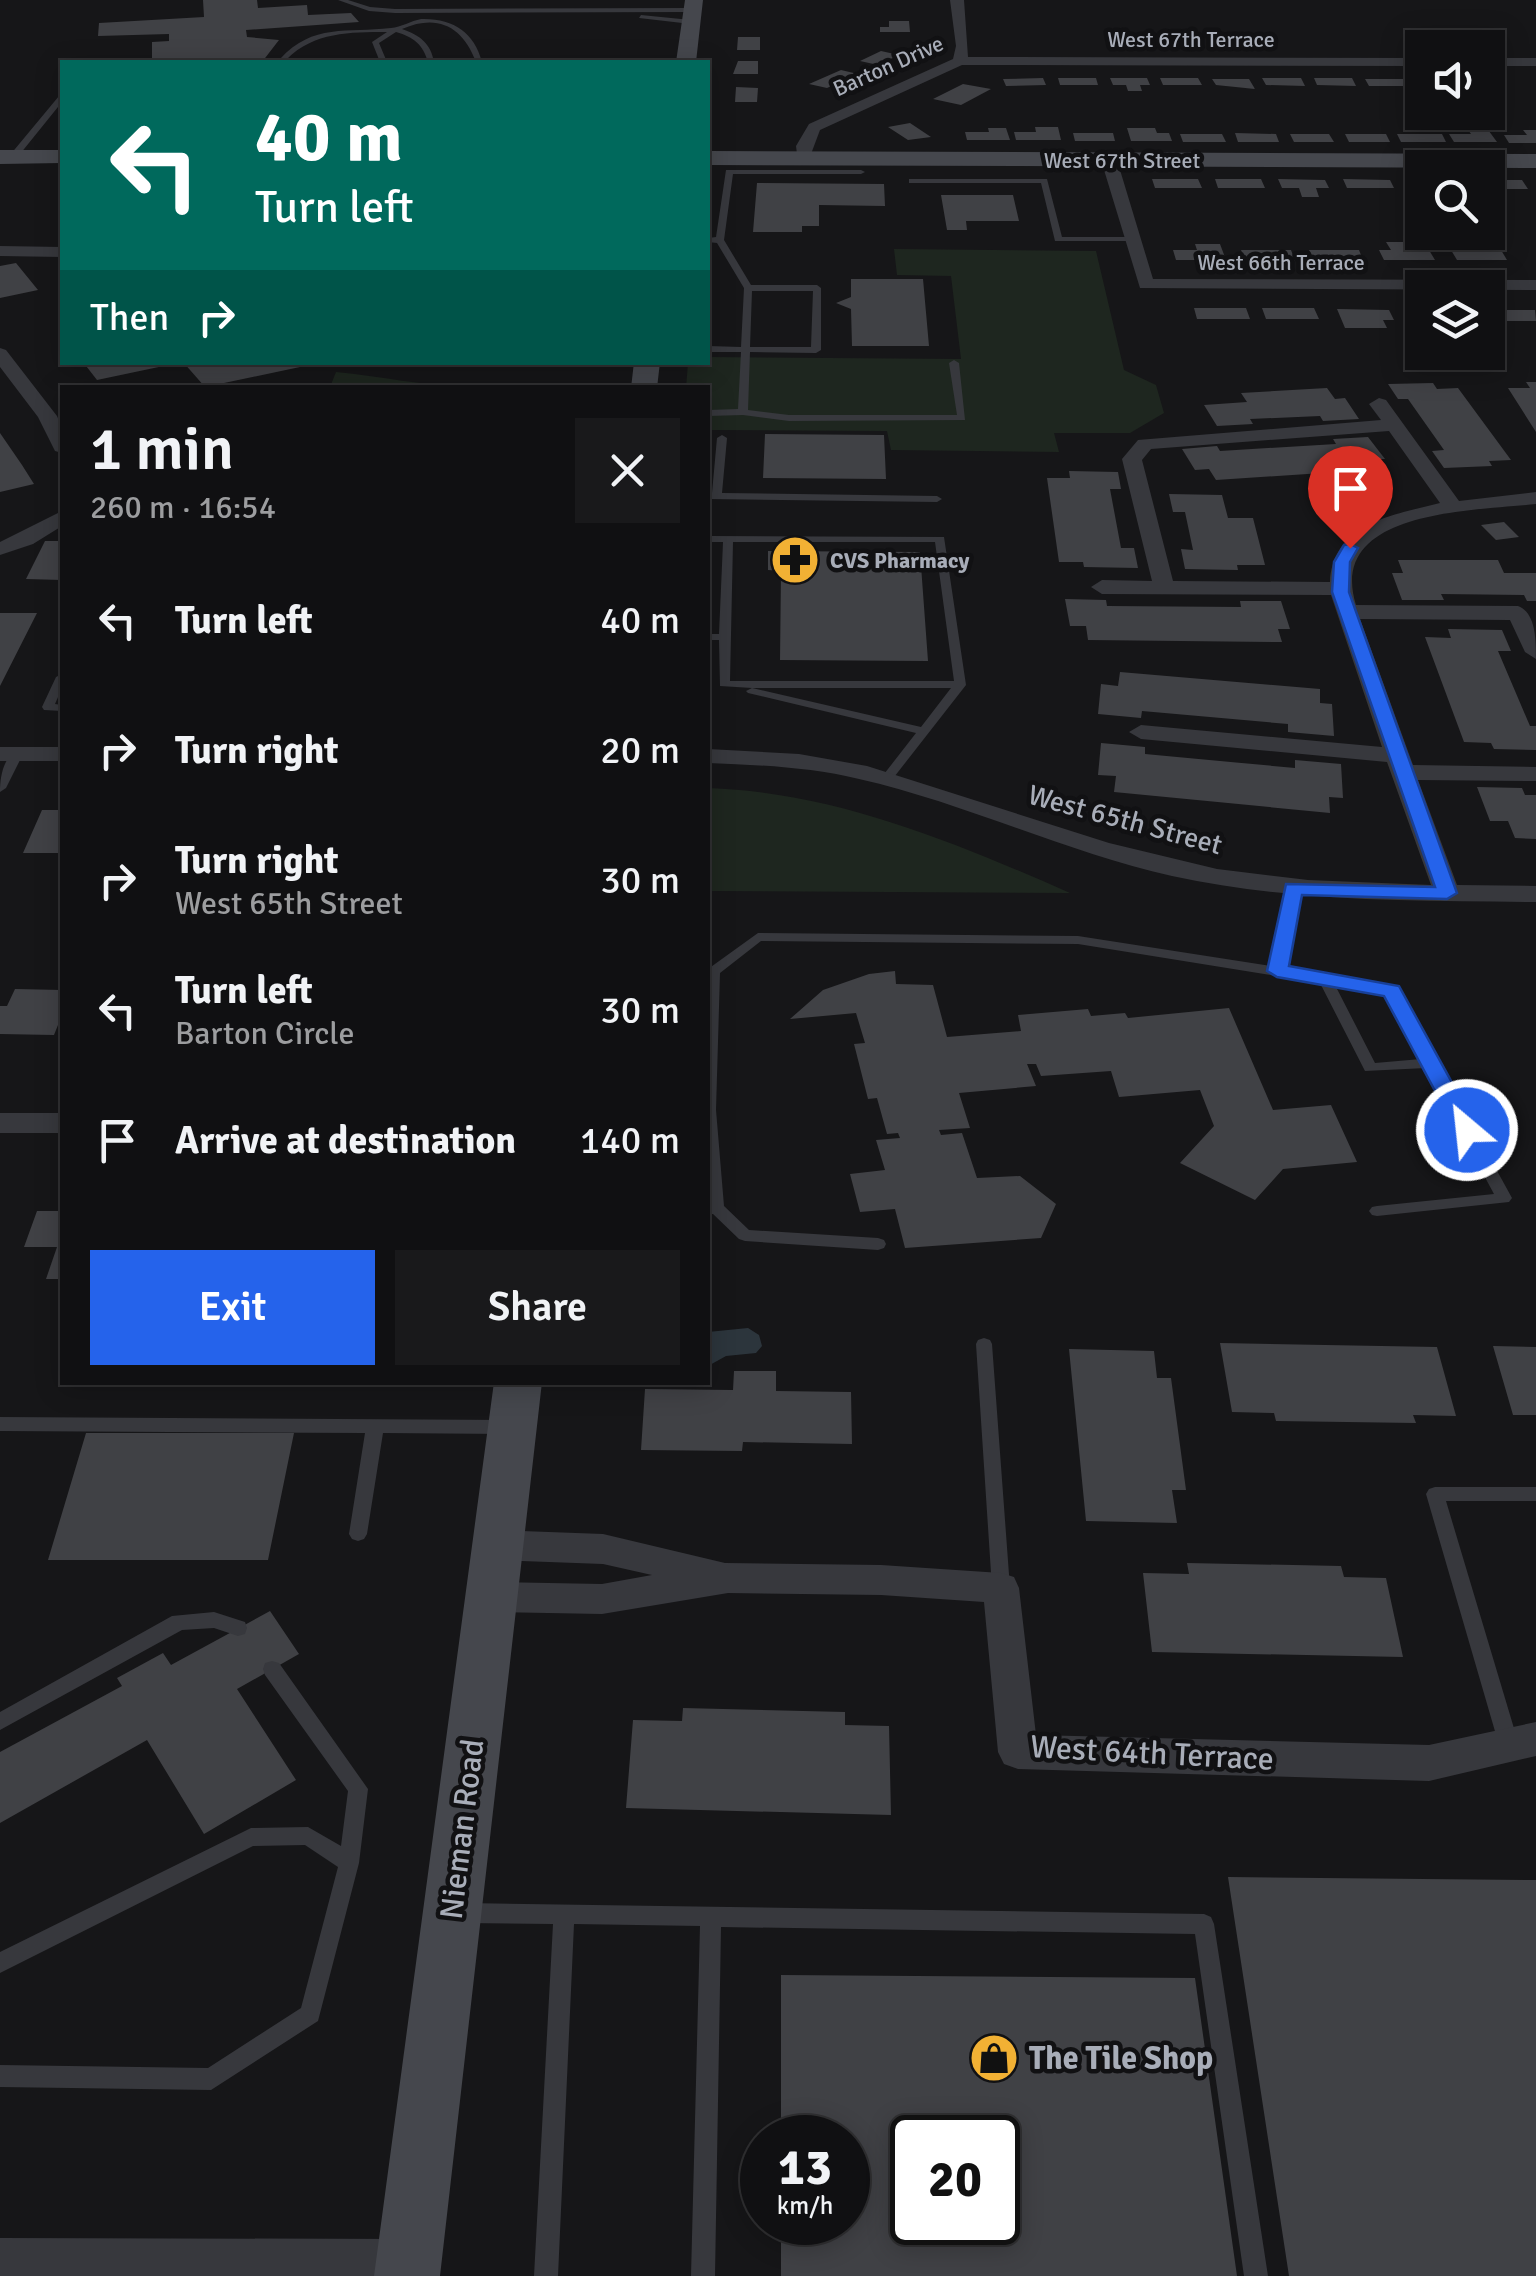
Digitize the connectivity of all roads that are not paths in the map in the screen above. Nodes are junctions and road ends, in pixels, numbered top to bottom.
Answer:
1 (341, 0) edge
2 (957, 0) edge
3 (693, 11) edge
4 (417, 15) junction
5 (395, 30) junction
6 (284, 60) edge
7 (382, 60) edge
8 (430, 60) edge
9 (479, 60) edge
10 (686, 60) edge
11 (960, 61) junction
12 (1405, 62) edge
13 (1505, 62) edge
14 (1536, 62) edge
15 (60, 100) edge
16 (60, 156) edge
17 (7, 157) edge
18 (710, 158) edge
19 (1109, 160) junction
20 (1536, 161) edge
21 (803, 166) junction
22 (973, 170) junction
23 (861, 172) dead end
24 (912, 181) dead end
25 (1133, 239) junction
26 (710, 240) edge
27 (720, 240) junction
28 (0, 251) edge
29 (60, 252) edge
30 (1536, 286) edge
31 (748, 288) junction
32 (710, 350) edge
33 (745, 350) junction
34 (0, 354) edge
35 (954, 363) dead end
36 (1378, 404) dead end
37 (710, 412) edge
38 (743, 412) junction
39 (55, 415) edge
40 (1394, 424) junction
41 (722, 438) dead end
42 (712, 496) edge
43 (1536, 498) edge
44 (937, 499) dead end
45 (1454, 508) junction
46 (60, 518) edge
47 (710, 539) edge
48 (728, 539) junction
49 (0, 549) edge
50 (1102, 587) dead end
51 (1164, 588) junction
52 (1344, 600) junction
53 (710, 637) edge
54 (725, 637) junction
55 (1536, 652) edge
56 (60, 681) edge
57 (724, 684) junction
58 (960, 685) junction
59 (60, 708) edge
60 (924, 732) junction
61 (1141, 732) dead end
62 (8, 754) edge
63 (60, 754) edge
64 (710, 756) edge
65 (1400, 764) junction
66 (1536, 774) edge
67 (887, 778) junction
68 (0, 788) edge
69 (1294, 888) junction
70 (1447, 893) junction
71 (1536, 894) edge
72 (1277, 971) junction
73 (1326, 980) junction
74 (1430, 1063) junction
75 (710, 1076) edge
76 (0, 1123) edge
77 (60, 1123) edge
78 (710, 1143) edge
79 (712, 1208) edge
80 (1377, 1210) dead end
81 (878, 1244) dead end
82 (984, 1344) dead end
83 (515, 1405) edge
84 (0, 1424) edge
85 (375, 1426) junction
86 (1536, 1494) edge
87 (358, 1534) dead end
88 (494, 1571) junction
89 (728, 1578) junction
90 (1001, 1588) junction
91 (238, 1628) dead end
92 (272, 1669) dead end
93 (0, 1722) edge
94 (1522, 1742) edge
95 (349, 1863) junction
96 (452, 1913) junction
97 (712, 1916) junction
98 (564, 1917) junction
99 (0, 1963) edge
100 (0, 2076) edge
101 (0, 2261) edge
102 (408, 2269) edge
103 (546, 2276) edge
104 (703, 2276) edge
105 (1256, 2276) edge

1 - 4 lane
2 - 11 street, Barton Drive
3 - 4 lane
3 - 10 street
4 - 5 lane
4 - 9 lane
5 - 6 lane
5 - 7 lane
5 - 8 lane
11 - 12 street, West 67th Terrace
11 - 21 street, Barton Drive
13 - 14 street
15 - 17 lane
16 - 17 street
18 - 21 street, West 67th Street
19 - 20 street, West 67th Street
19 - 22 street, West 67th Street
19 - 25 street
21 - 22 street, West 67th Street
21 - 23 lane
21 - 27 lane
22 - 24 lane
22 - 25 lane
25 - 30 street, West 66th Terrace
26 - 27 lane
27 - 31 lane
28 - 29 street
31 - 33 lane
31 - 33 lane
32 - 33 lane
33 - 38 lane
34 - 39 street
35 - 38 lane
36 - 40 street
37 - 38 lane
40 - 45 street
40 - 51 street
41 - 42 lane
42 - 44 lane
43 - 45 street
45 - 52 street
46 - 49 street
47 - 48 lane
48 - 54 lane
48 - 58 lane
50 - 51 street
51 - 52 street
52 - 55 street
52 - 65 street
53 - 54 lane
54 - 57 lane
56 - 59 lane
57 - 58 lane
57 - 60 lane
58 - 60 lane
60 - 67 lane
61 - 65 street
62 - 63 street
62 - 68 lane
64 - 67 street, West 65th Street
65 - 66 street
65 - 70 street
67 - 69 street, West 65th Street
69 - 70 street, West 65th Street
69 - 72 lane
70 - 71 street, West 65th Street
72 - 73 lane
72 - 75 lane
73 - 74 lane
73 - 74 lane
74 - 80 lane
76 - 77 street
78 - 79 lane
79 - 81 lane
82 - 90 lane
83 - 85 lane
83 - 88 street, Nieman Road
84 - 85 lane
85 - 87 lane
86 - 94 lane
88 - 89 street
88 - 89 street
88 - 96 street, Nieman Road
89 - 90 street
90 - 94 street, West 64th Terrace
91 - 93 lane
92 - 95 lane
95 - 99 lane
95 - 100 lane
96 - 98 lane
96 - 102 street, Nieman Road
97 - 98 lane
97 - 104 lane
97 - 105 lane
98 - 103 lane
101 - 102 street

